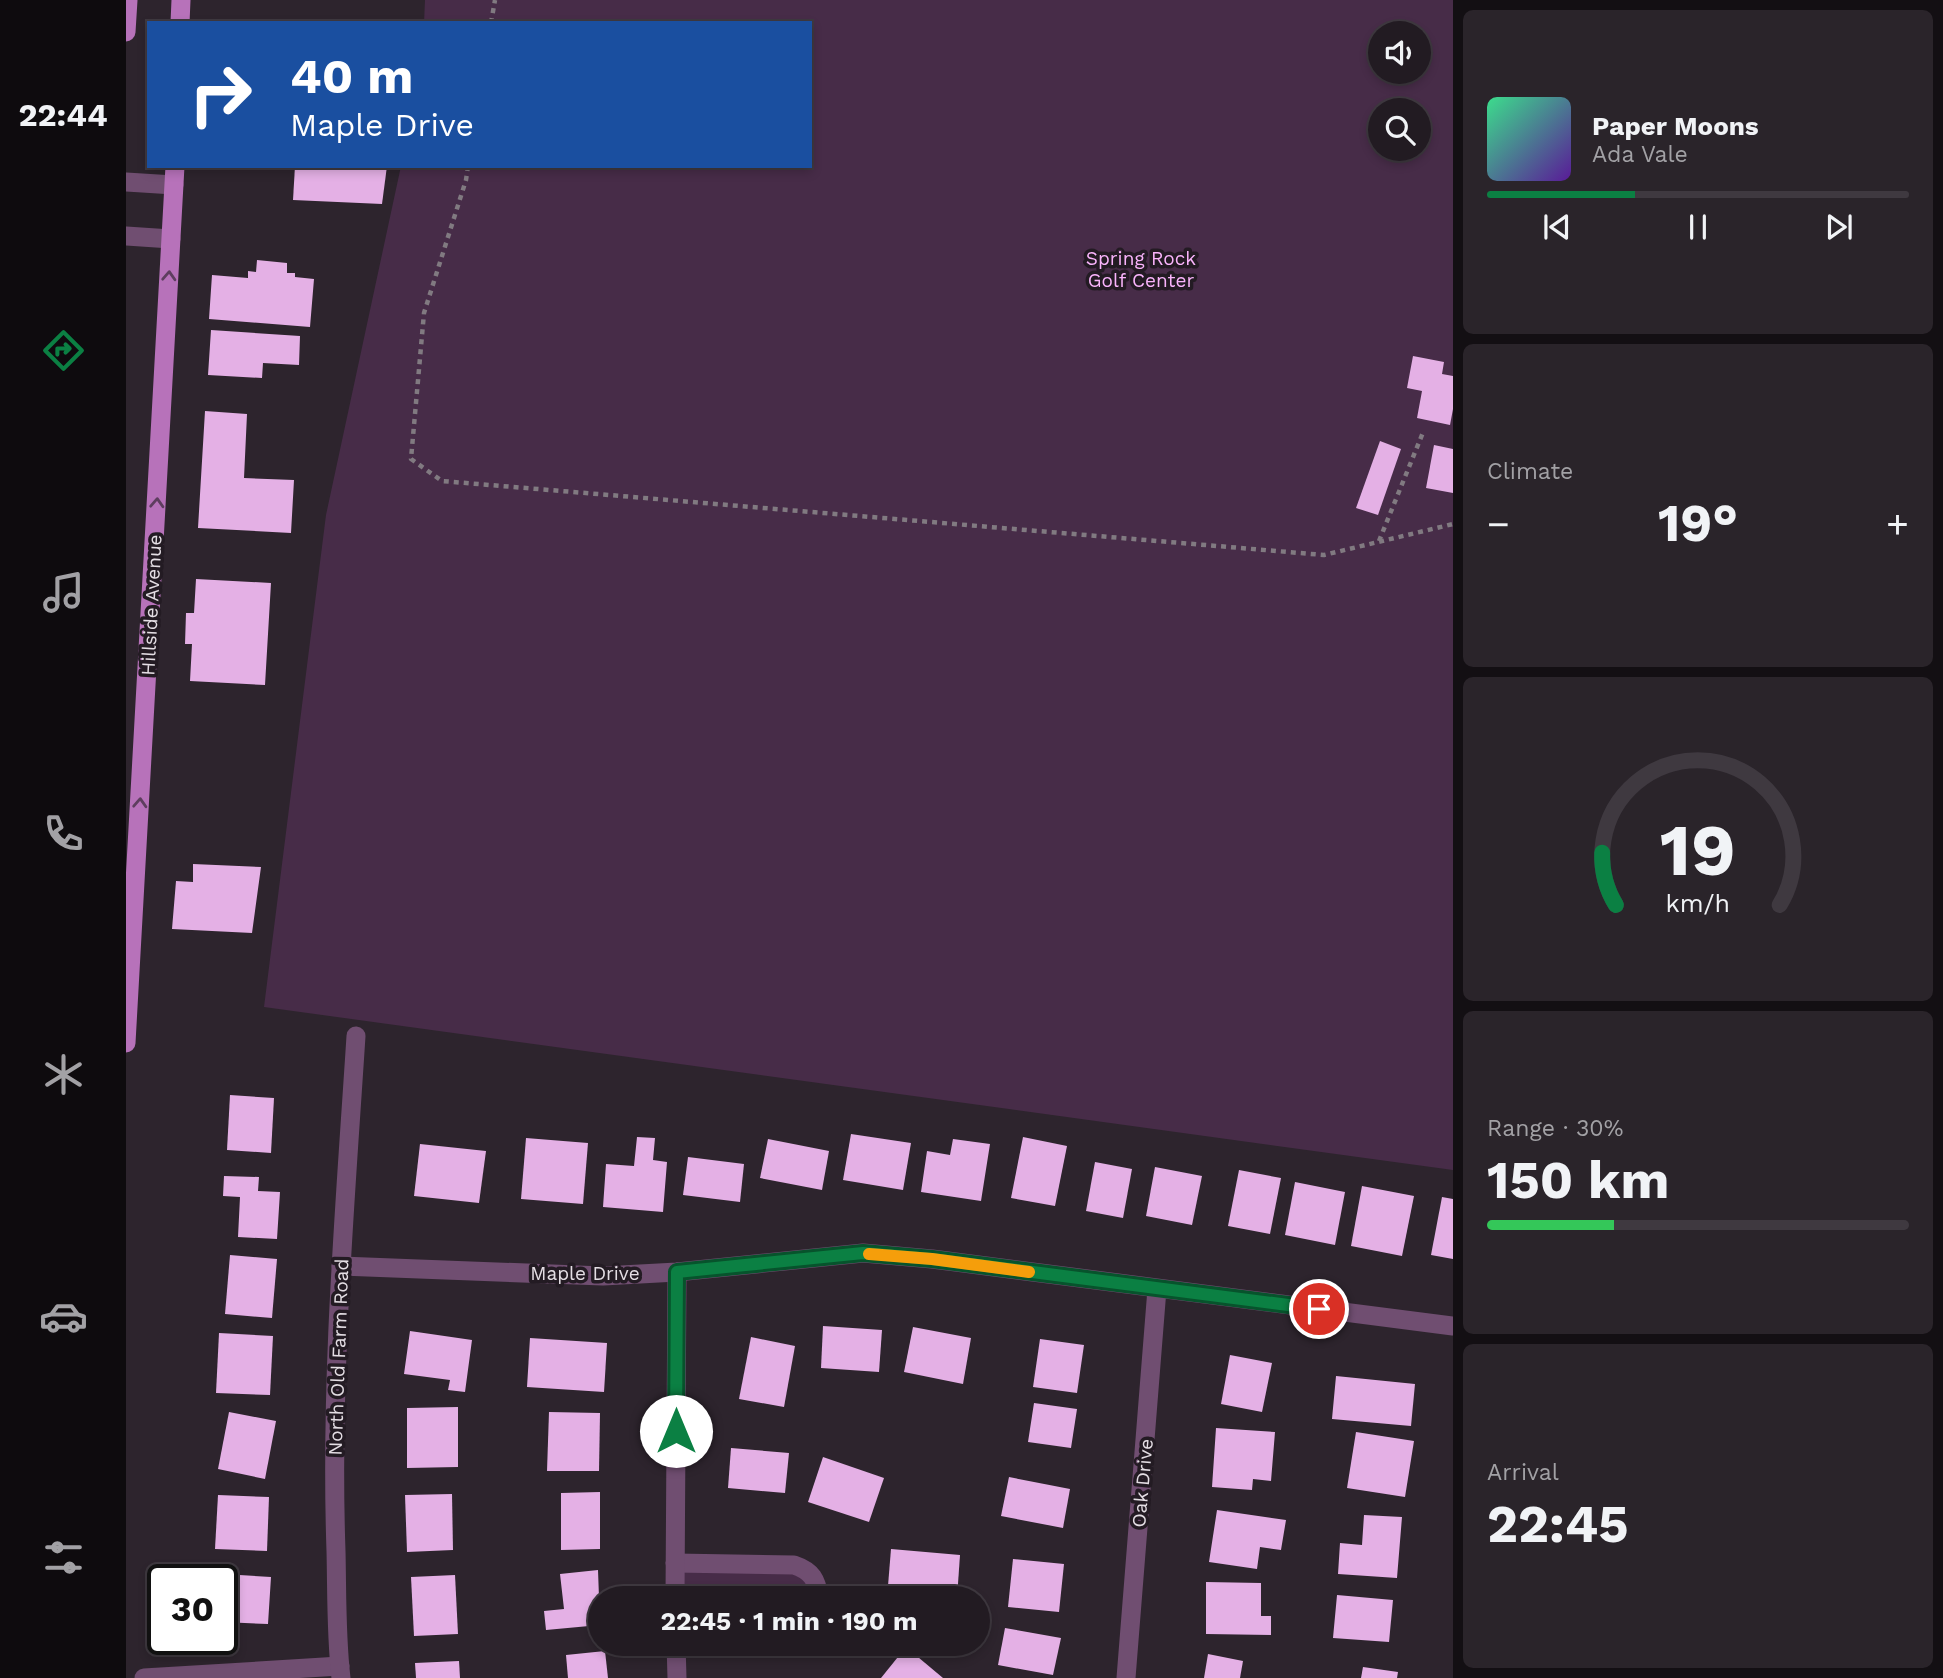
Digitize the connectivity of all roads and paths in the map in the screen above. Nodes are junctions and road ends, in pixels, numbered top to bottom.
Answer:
1 (128, 0) edge
2 (181, 0) edge
3 (495, 0) edge
4 (180, 21) edge
5 (491, 21) edge
6 (126, 32) edge
7 (468, 168) edge
8 (174, 176) edge
9 (126, 182) edge
10 (126, 236) edge
11 (171, 239) junction
12 (1424, 430) dead end
13 (1453, 524) edge
14 (1379, 541) junction
15 (356, 1036) dead end
16 (126, 1043) edge
17 (341, 1266) junction
18 (677, 1272) junction
19 (1157, 1289) junction
20 (1453, 1326) edge
21 (675, 1563) junction
22 (675, 1586) edge
23 (818, 1586) edge
24 (676, 1656) edge
25 (341, 1672) edge
26 (144, 1678) edge
27 (677, 1678) edge
28 (1126, 1678) edge

1 - 6 main road
2 - 4 main road
3 - 5 path
7 - 14 path
8 - 9 street
8 - 11 main road, Hillside Avenue
10 - 11 street
16 -> 11 main road, Hillside Avenue
12 - 14 path
13 - 14 path
15 - 17 street, North Old Farm Road
17 - 18 street, Maple Drive
17 - 25 street, North Old Farm Road
18 - 19 street, Maple Drive
18 - 21 street
19 - 20 street, Maple Drive
19 - 28 street, Oak Drive
21 - 22 street
21 - 23 street
24 - 27 street
25 - 26 street

